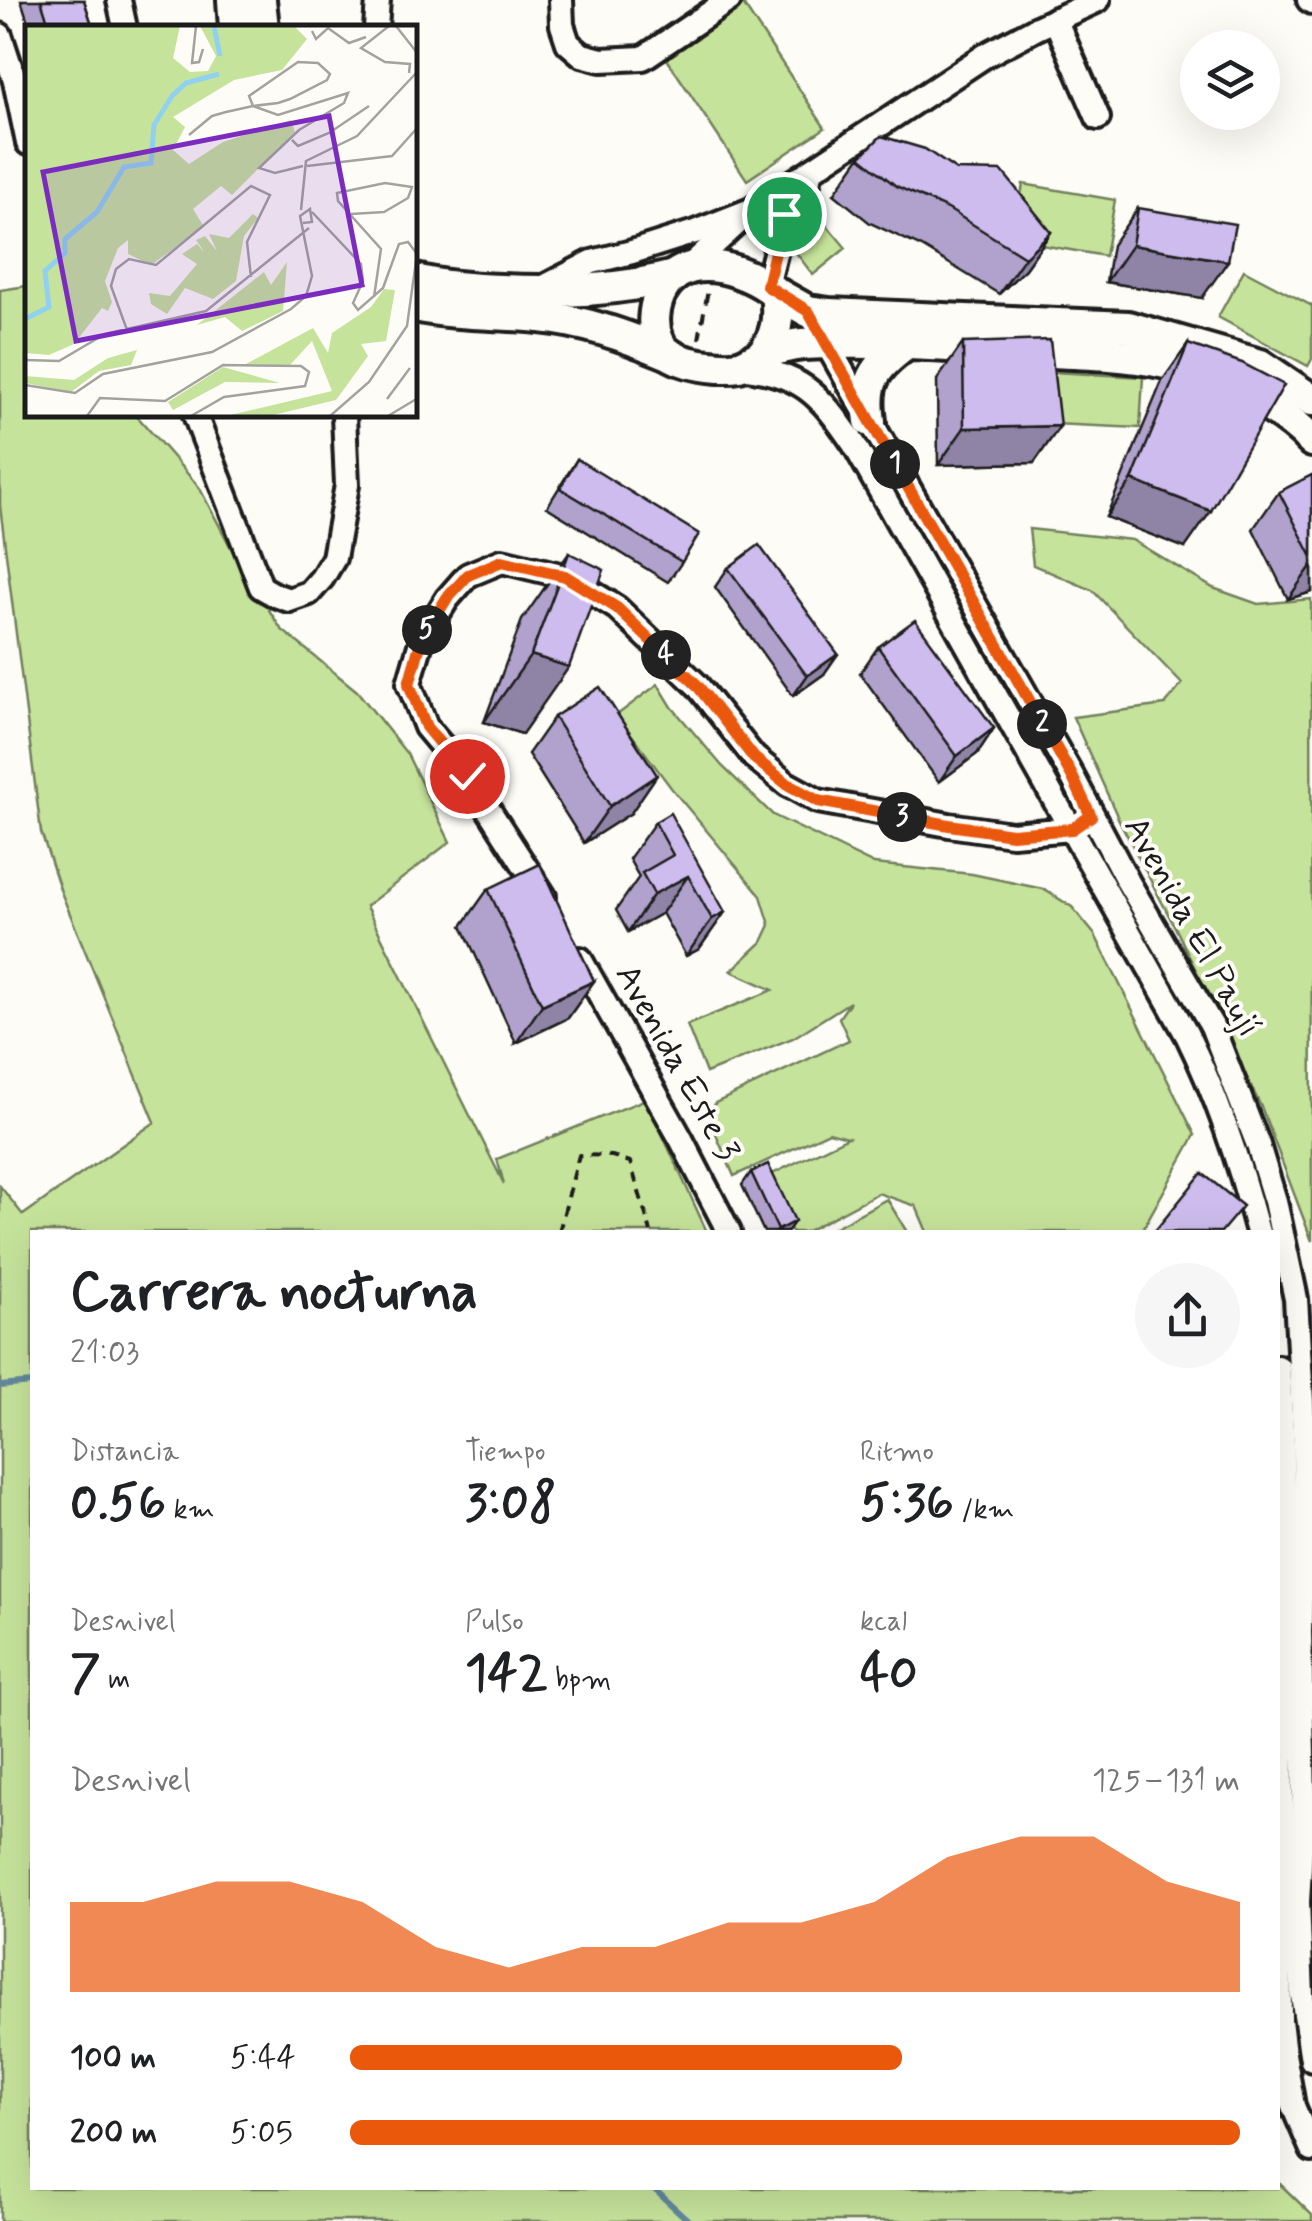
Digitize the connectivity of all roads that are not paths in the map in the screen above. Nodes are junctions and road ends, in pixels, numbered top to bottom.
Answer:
1 (119, 0) edge
2 (232, 0) edge
3 (260, 0) edge
4 (378, 0) edge
5 (561, 0) edge
6 (729, 0) edge
7 (1098, 0) edge
8 (1055, 19) junction
9 (124, 25) edge
10 (235, 25) edge
11 (263, 25) edge
12 (376, 25) edge
13 (0, 35) edge
14 (1098, 118) dead end
15 (25, 129) edge
16 (825, 162) junction
17 (751, 210) junction
18 (691, 273) junction
19 (418, 280) edge
20 (771, 289) junction
21 (535, 292) junction
22 (418, 306) edge
23 (808, 311) junction
24 (826, 345) junction
25 (904, 346) junction
26 (682, 351) junction
27 (750, 361) junction
28 (1312, 400) edge
29 (196, 418) edge
30 (344, 418) edge
31 (870, 420) junction
32 (1312, 440) edge
33 (1082, 822) junction
34 (728, 1230) edge
35 (1257, 1230) edge
36 (1280, 1399) edge
37 (1280, 1740) edge
38 (1280, 1740) edge
39 (1288, 1824) edge
40 (1280, 1898) edge
41 (1280, 1947) edge
42 (1312, 2060) edge
43 (1312, 2150) edge

1 - 9 street
2 - 10 main road
3 - 11 main road
4 - 12 street
5 - 6 street
7 - 8 street
8 - 14 street
8 - 16 street
13 - 15 street
16 - 17 street
16 - 20 street
17 - 18 street
17 - 21 street
18 - 20 main road
18 - 21 main road
18 - 26 main road
19 - 21 main road
20 - 23 main road
20 - 27 main road
22 - 26 main road
23 - 24 street, Avenida El Paují
23 - 28 main road
24 - 25 main road
24 - 27 main road
24 - 31 street, Avenida El Paují
25 - 31 main road
25 - 32 main road
26 - 27 main road
27 - 33 street, Avenida El Paují
29 - 30 street
31 - 33 street, Avenida El Paují
33 - 34 street, Avenida Este 3
33 - 35 street, Avenida El Paují
33 - 39 street, Avenida El Paují
36 - 37 street, Avenida El Paují
38 - 39 street, Avenida El Paují
39 - 40 street, Avenida El Paují
39 - 42 street, Avenida El Paují
41 - 43 street, Avenida El Paují

